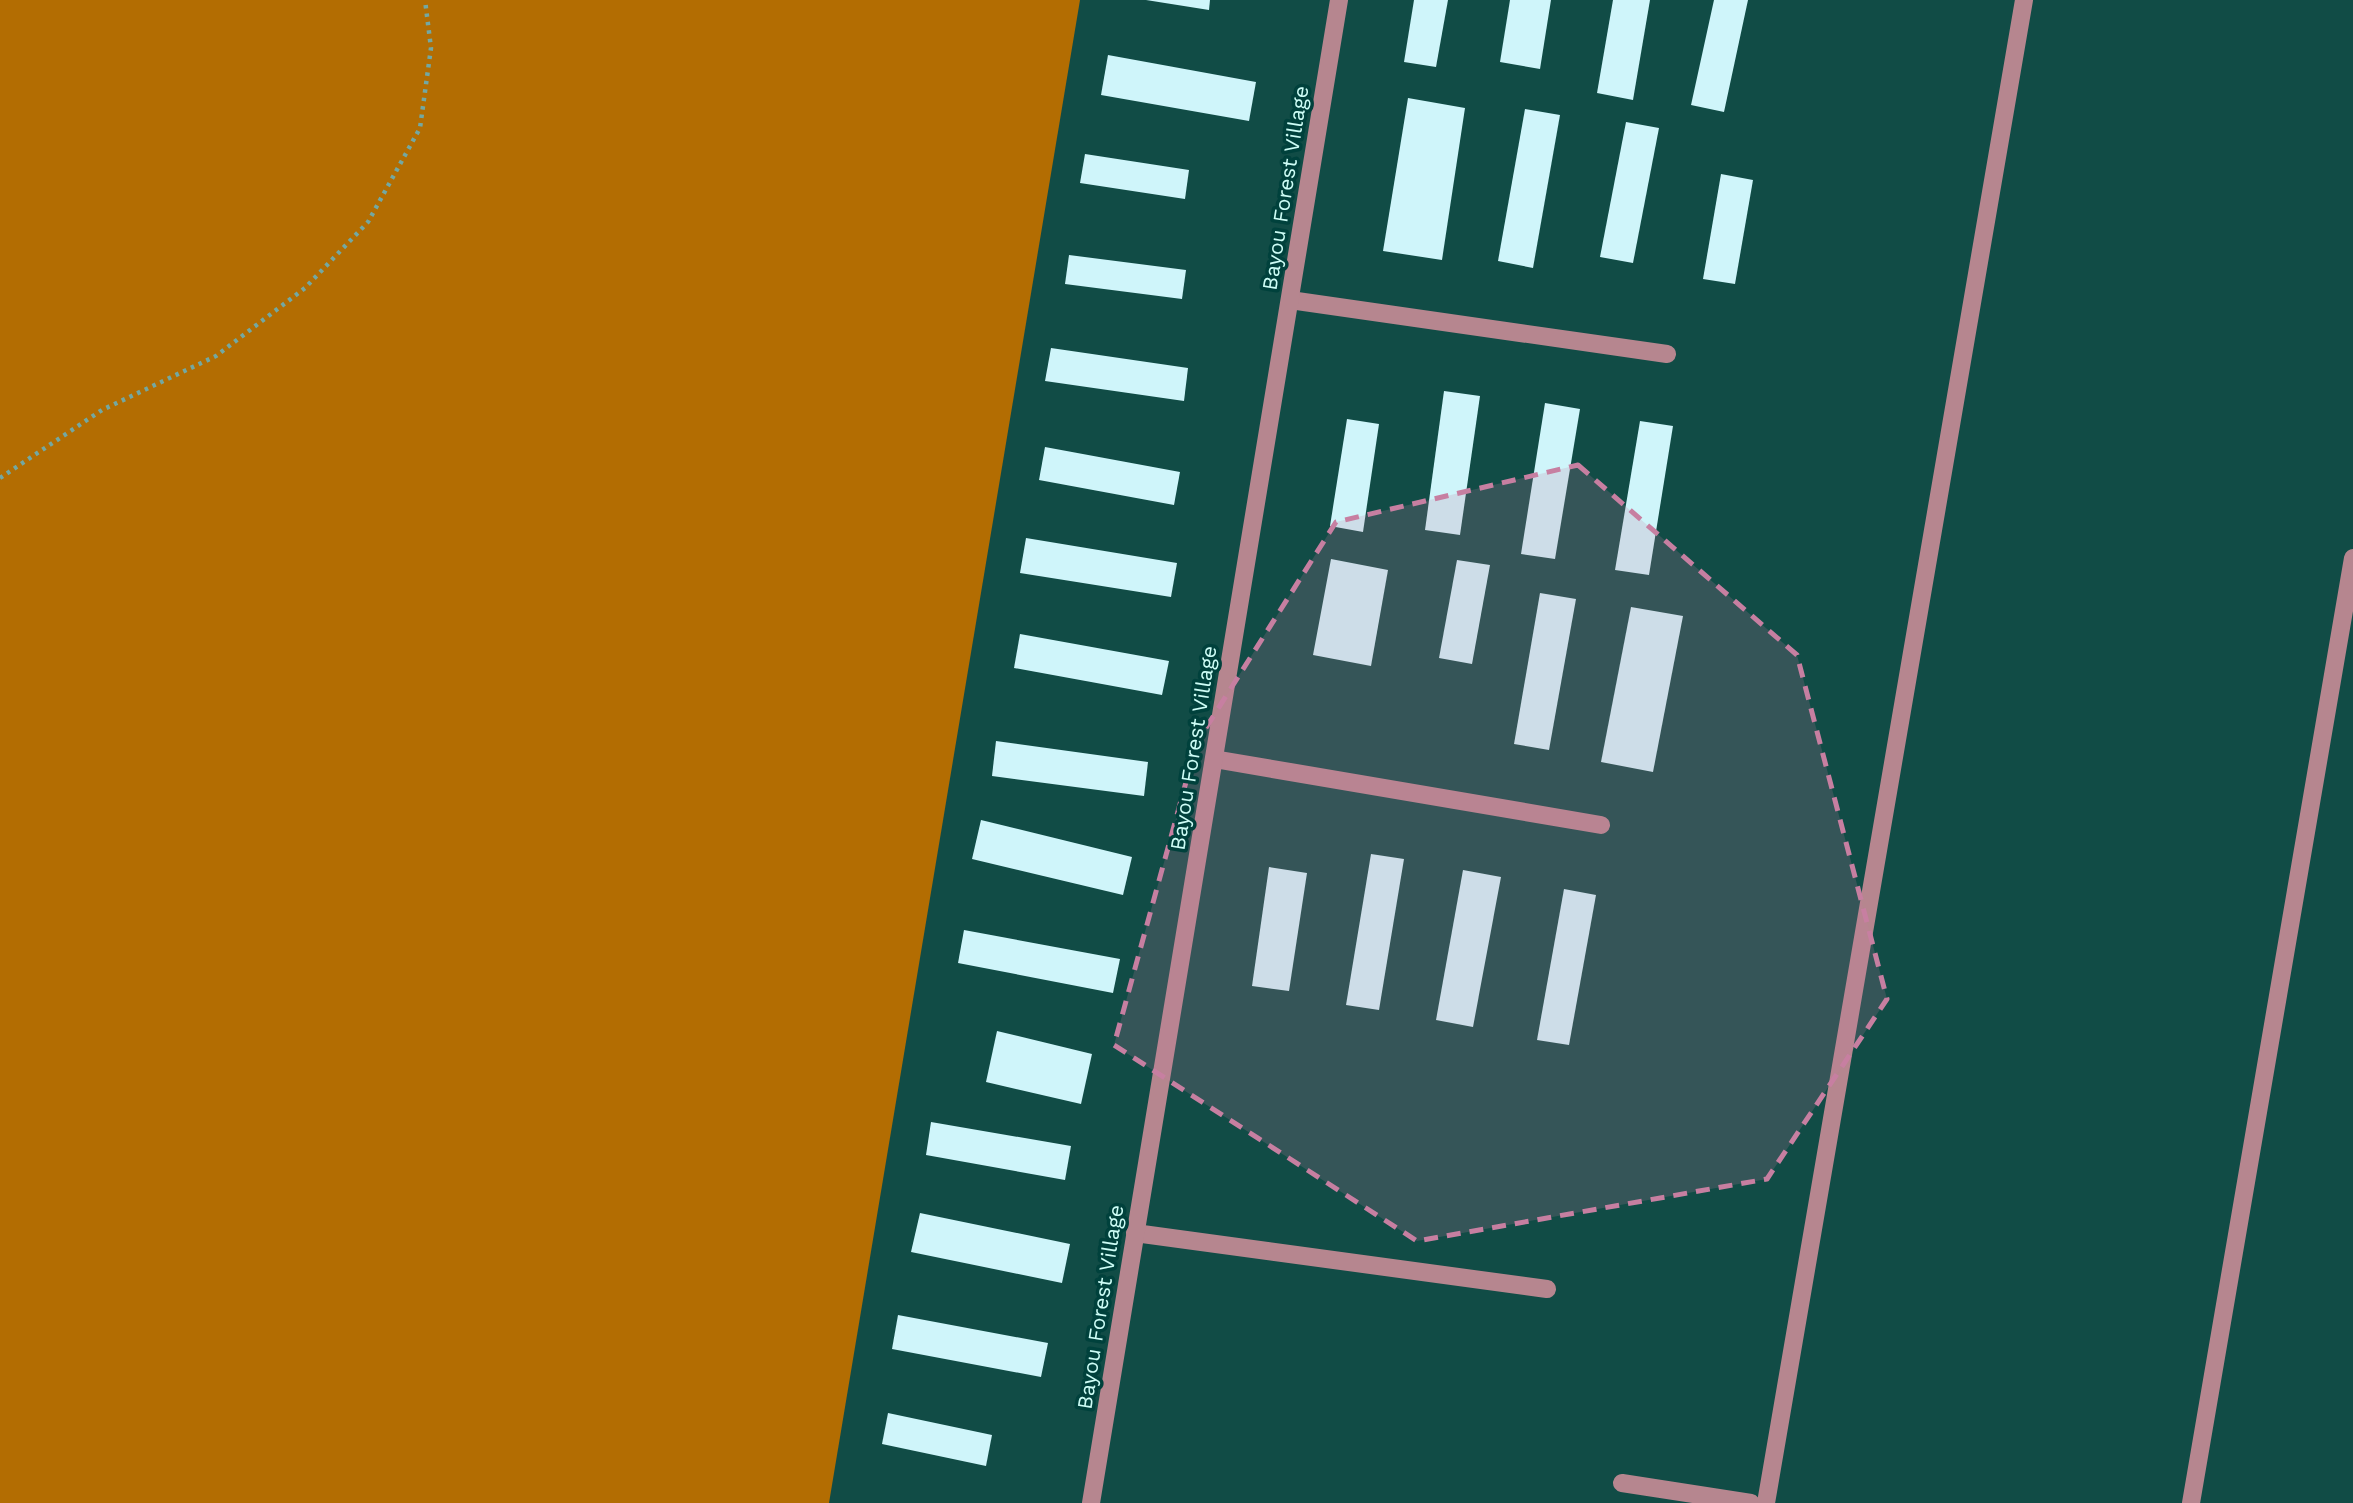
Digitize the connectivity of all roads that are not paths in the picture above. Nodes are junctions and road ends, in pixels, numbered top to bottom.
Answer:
1 (1339, 0) edge
2 (2024, 0) edge
3 (1290, 300) junction
4 (1667, 354) dead end
5 (2353, 558) edge
6 (1214, 759) junction
7 (1601, 825) dead end
8 (1135, 1233) junction
9 (1547, 1289) dead end
10 (1622, 1483) dead end
11 (1091, 1503) edge
12 (1751, 1503) edge
13 (1766, 1503) edge
14 (2191, 1503) edge

1 - 3 street, Bayou Forest Village
2 - 13 street
3 - 4 street
3 - 6 street, Bayou Forest Village
5 - 14 street
6 - 7 street
6 - 8 street, Bayou Forest Village
8 - 9 street
8 - 11 street, Bayou Forest Village
10 - 12 street

